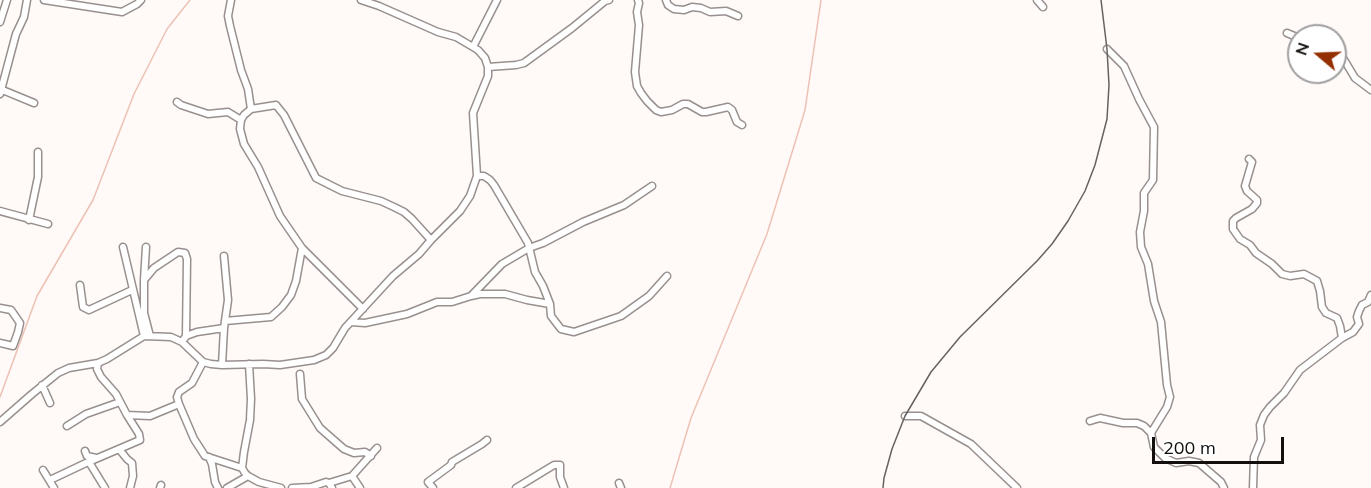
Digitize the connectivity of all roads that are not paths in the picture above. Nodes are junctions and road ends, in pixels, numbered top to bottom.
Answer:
1 (7, 0) edge
2 (27, 0) edge
3 (44, 0) edge
4 (141, 0) edge
5 (231, 0) edge
6 (361, 0) edge
7 (497, 0) edge
8 (609, 0) edge
9 (638, 0) edge
10 (666, 0) edge
11 (1037, 0) edge
12 (80, 3) edge
13 (1043, 7) dead end
14 (738, 15) dead end
15 (0, 22) edge
16 (473, 47) junction
17 (1107, 49) dead end
18 (1347, 63) edge
19 (488, 67) junction
20 (1371, 90) edge
21 (0, 91) edge
22 (177, 102) dead end
23 (34, 103) dead end
24 (251, 110) junction
25 (241, 120) junction
26 (742, 125) dead end
27 (38, 152) dead end
28 (1250, 159) dead end
29 (477, 176) junction
30 (652, 186) dead end
31 (0, 211) edge
32 (29, 220) junction
33 (48, 224) dead end
34 (431, 240) junction
35 (123, 247) dead end
36 (146, 247) dead end
37 (302, 248) junction
38 (529, 248) junction
39 (224, 256) dead end
40 (667, 276) dead end
41 (144, 280) junction
42 (80, 285) dead end
43 (132, 290) junction
44 (1371, 295) edge
45 (471, 296) junction
46 (550, 304) junction
47 (0, 308) edge
48 (363, 309) junction
49 (225, 321) junction
50 (351, 322) junction
51 (224, 328) junction
52 (147, 336) junction
53 (1342, 338) junction
54 (184, 339) junction
55 (0, 343) edge
56 (203, 362) junction
57 (98, 363) junction
58 (249, 364) junction
59 (222, 365) junction
60 (300, 374) dead end
61 (42, 385) junction
62 (120, 402) junction
63 (50, 404) dead end
64 (179, 404) junction
65 (127, 415) junction
66 (905, 416) dead end
67 (1090, 421) dead end
68 (0, 422) edge
69 (66, 426) dead end
70 (1151, 433) junction
71 (487, 440) dead end
72 (377, 448) dead end
73 (119, 449) junction
74 (85, 451) dead end
75 (371, 456) junction
76 (209, 457) junction
77 (96, 459) junction
78 (89, 462) junction
79 (242, 468) junction
80 (43, 470) dead end
81 (248, 476) junction
82 (352, 476) junction
83 (50, 480) junction
84 (259, 482) junction
85 (430, 485) edge
86 (330, 486) edge
87 (421, 486) dead end
88 (54, 488) edge
89 (105, 488) edge
90 (130, 488) edge
91 (218, 488) edge
92 (227, 488) edge
93 (254, 488) edge
94 (281, 488) edge
95 (292, 488) edge
96 (360, 488) edge
97 (516, 488) edge
98 (564, 488) edge
99 (1017, 488) edge
100 (1224, 488) edge
101 (1253, 488) edge

1 - 15 street
2 - 21 street
3 - 12 street
4 - 12 street
5 - 24 street
6 - 16 street
7 - 16 street
8 - 19 street
9 - 26 street
10 - 14 street
11 - 13 street
16 - 19 street
17 - 70 street
18 - 20 street
19 - 29 street
21 - 23 street
22 - 25 street
24 - 25 street
24 - 34 street
25 - 37 street
27 - 32 street
28 - 53 street
29 - 34 street
29 - 38 street
30 - 38 street
31 - 32 street
32 - 33 street
34 - 48 street
35 - 43 street
36 - 41 street
37 - 48 street
37 - 49 street
38 - 45 street
38 - 46 street
39 - 49 street
40 - 46 street
41 - 52 street
41 - 54 street
42 - 43 street
43 - 52 street
44 - 53 street
45 - 46 street
45 - 50 street
47 - 55 street
48 - 50 street
49 - 51 street
50 - 58 street
51 - 54 street
51 - 59 street
52 - 54 street
52 - 57 street
53 - 101 street
54 - 56 street
56 - 59 street
56 - 64 street
57 - 61 street
57 - 62 street
58 - 59 street
58 - 79 street
60 - 75 street
61 - 63 street
61 - 68 street
62 - 65 street
62 - 69 street
64 - 65 street
64 - 76 street
65 - 73 street
66 - 99 street
67 - 70 street
70 - 100 street
71 - 85 street
72 - 75 street
73 - 77 street
73 - 90 street
74 - 77 street
75 - 82 street
76 - 79 street
76 - 91 street
77 - 78 street
78 - 83 street
78 - 89 street
79 - 81 street
80 - 83 street
81 - 84 street
81 - 92 street
82 - 86 street
82 - 96 street
83 - 88 street
84 - 93 street
84 - 94 street
85 - 87 street
86 - 95 street
97 - 98 street

